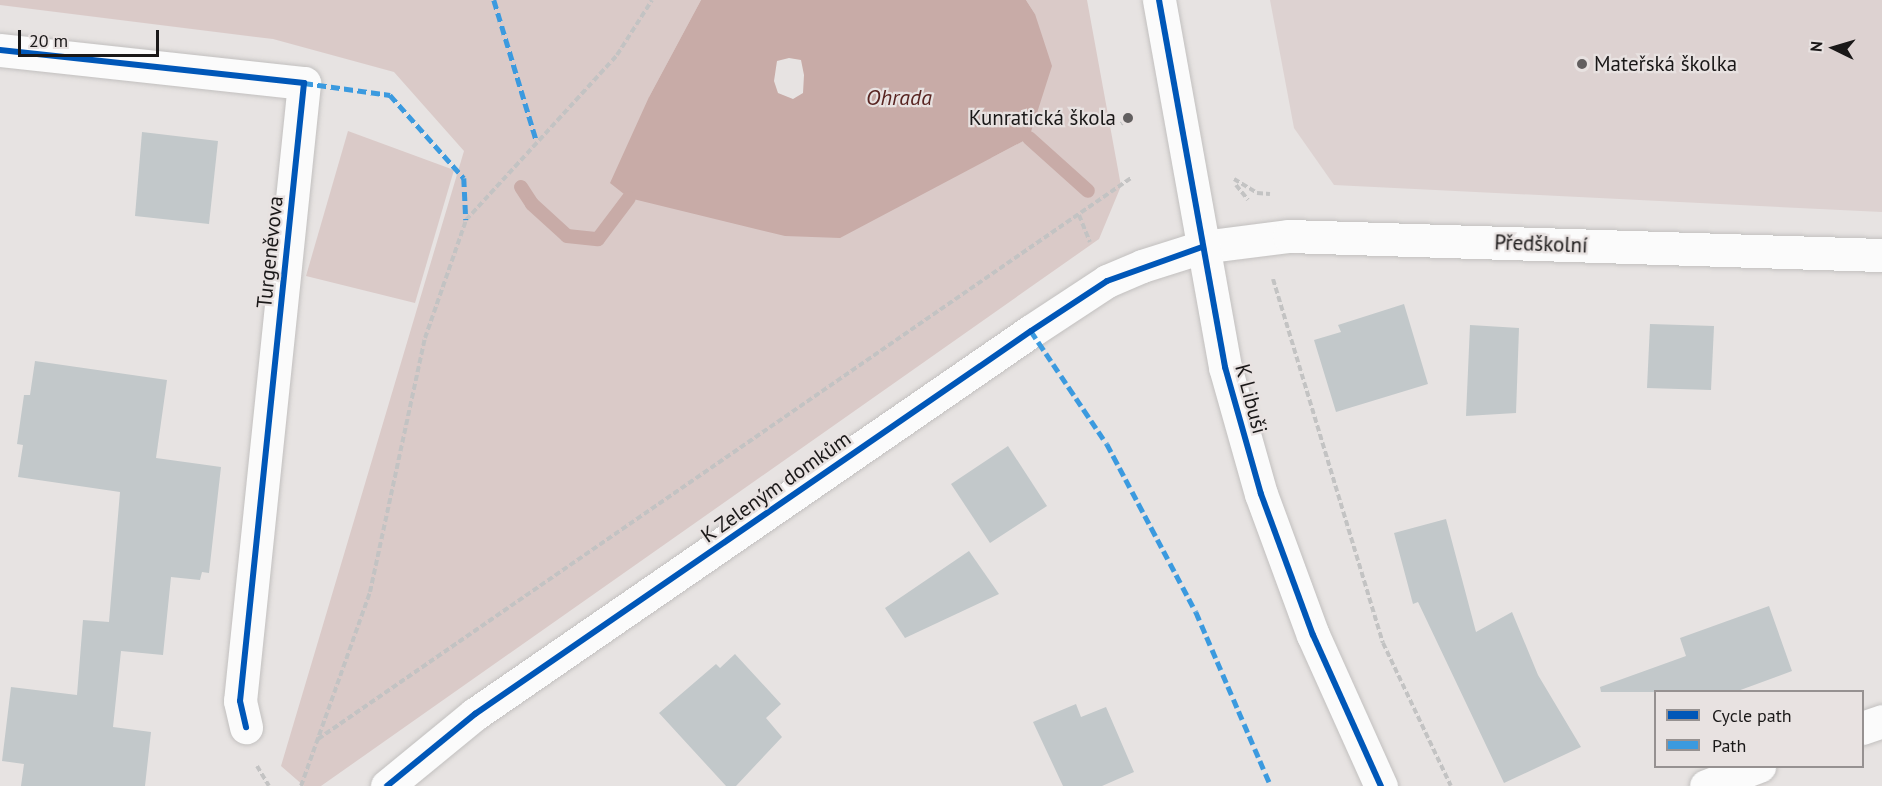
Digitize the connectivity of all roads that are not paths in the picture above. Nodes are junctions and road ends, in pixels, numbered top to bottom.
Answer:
1 (1159, 0) edge
2 (0, 50) edge
3 (1202, 247) junction
4 (1882, 255) edge
5 (1882, 721) edge
6 (246, 727) dead end
7 (1864, 728) edge
8 (1754, 768) edge
9 (387, 786) edge
10 (1381, 786) edge
11 (1706, 786) edge

1 - 3 street, K Libuši
2 - 6 street, Turgeněvova
3 - 4 street, Předškolní
3 - 9 street, K Zeleným domkům
3 - 10 street, K Libuši
5 - 7 street
8 - 11 street

